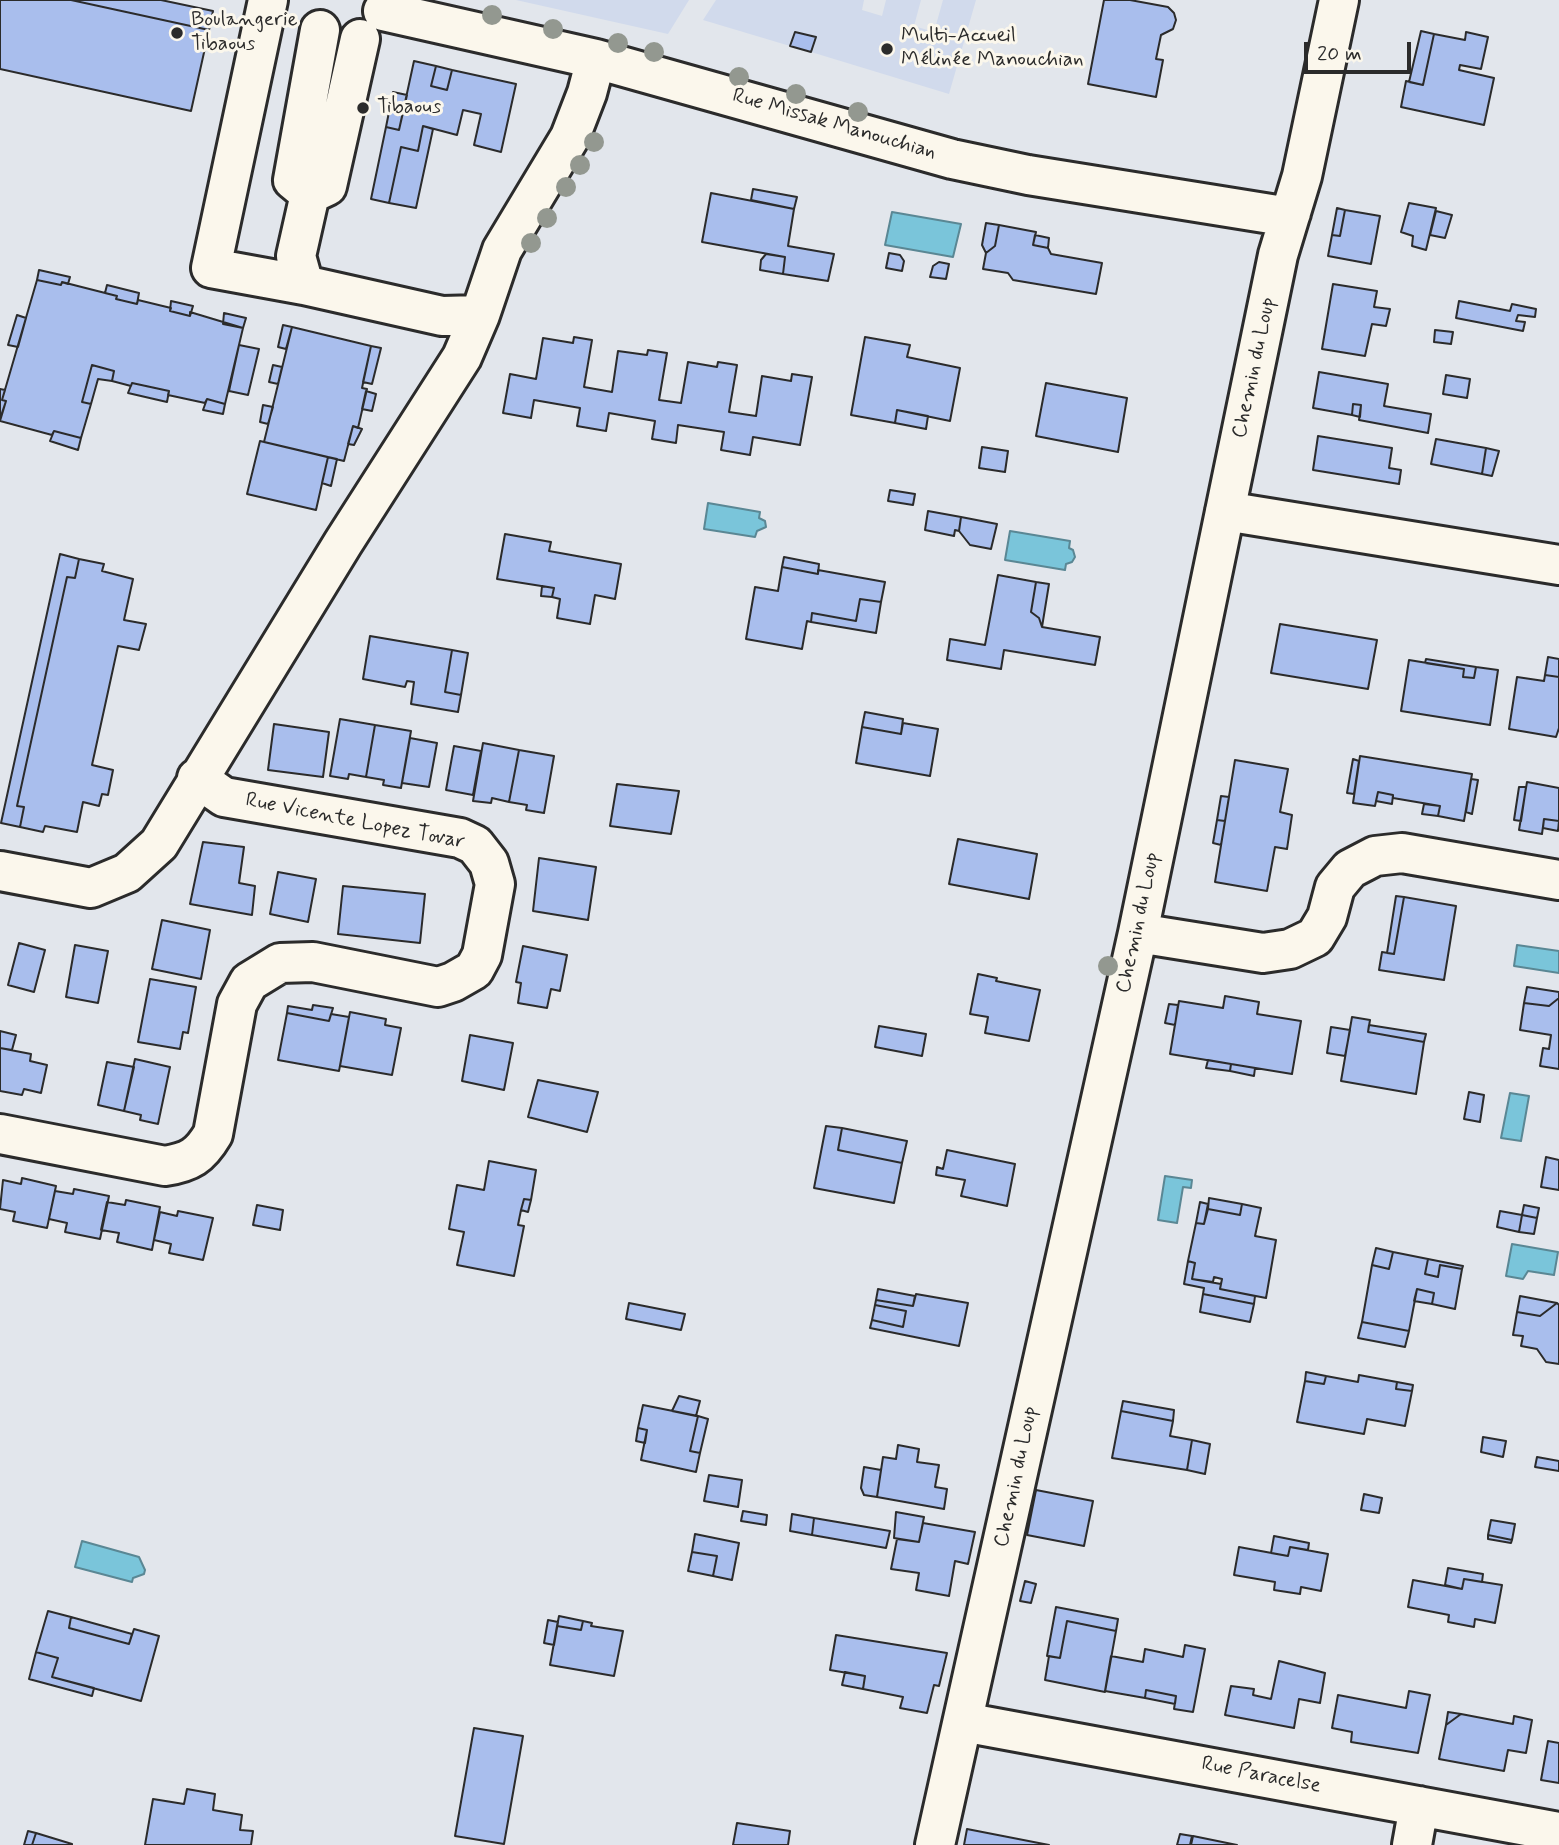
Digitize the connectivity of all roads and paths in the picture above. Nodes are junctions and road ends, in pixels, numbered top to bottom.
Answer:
1 (268, 0) edge
2 (1339, 0) edge
3 (316, 15) edge
4 (375, 17) edge
5 (596, 59) junction
6 (310, 194) junction
7 (1291, 213) junction
8 (304, 285) junction
9 (480, 315) junction
10 (1225, 511) junction
11 (1559, 565) edge
12 (197, 778) junction
13 (0, 870) edge
14 (1559, 880) edge
15 (1138, 933) junction
16 (0, 1134) edge
17 (963, 1722) junction
18 (1419, 1806) junction
19 (1559, 1832) edge
20 (935, 1845) edge
21 (1412, 1845) edge

1 - 8 street
2 - 7 street, Chemin du Loup
3 - 4 street, Rue Missak Manouchian
3 - 6 street
4 - 5 street, Rue Missak Manouchian
4 - 6 street
5 - 7 street, Rue Missak Manouchian
5 - 9 street
6 - 8 street
7 - 10 street, Chemin du Loup
8 - 9 street
9 - 12 street
10 - 11 street
10 - 15 street, Chemin du Loup
12 - 13 street
12 - 16 street, Rue Vicente Lopez Tovar
14 - 15 street
15 - 17 street, Chemin du Loup
17 - 18 street, Rue Paracelse
17 - 20 street, Chemin du Loup
18 - 19 street, Rue Paracelse
18 - 21 street

